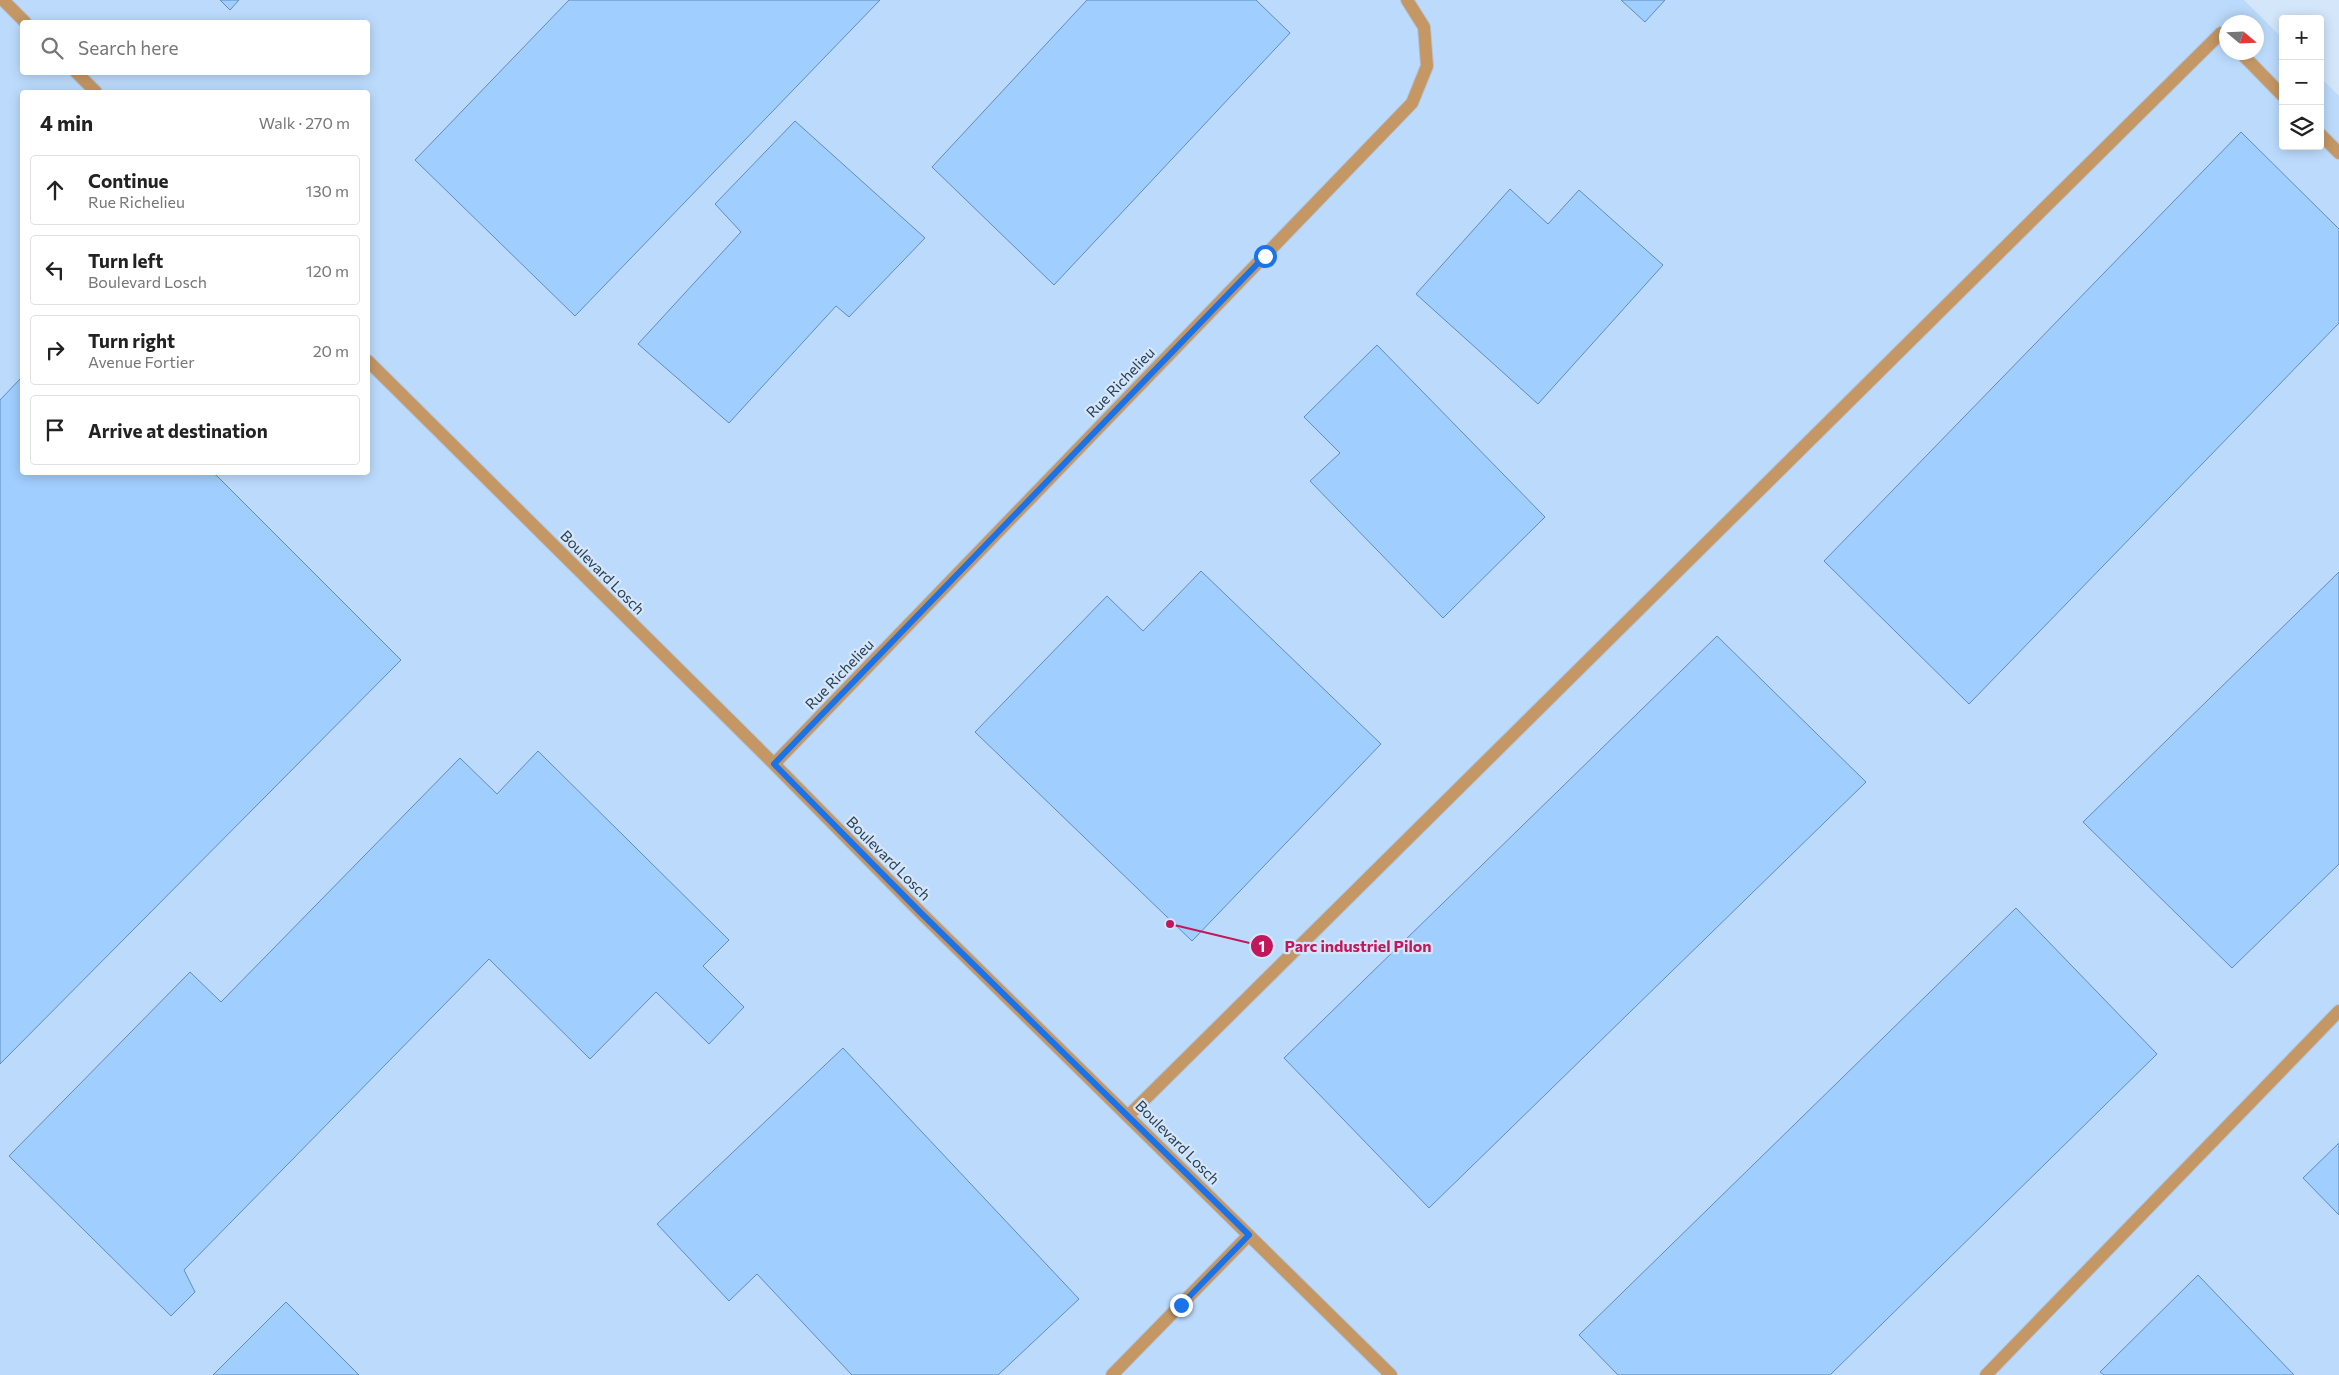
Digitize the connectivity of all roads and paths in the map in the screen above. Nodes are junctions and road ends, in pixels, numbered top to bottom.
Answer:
1 (3, 0) edge
2 (1407, 0) edge
3 (23, 20) edge
4 (2219, 35) edge
5 (2248, 60) edge
6 (79, 75) edge
7 (94, 90) edge
8 (2279, 92) edge
9 (2324, 138) edge
10 (2339, 153) edge
11 (370, 363) edge
12 (774, 764) junction
13 (2339, 1011) edge
14 (1128, 1115) junction
15 (1249, 1235) junction
16 (1112, 1375) edge
17 (1391, 1375) edge
18 (1986, 1375) edge

1 - 3 street
2 - 12 street, Rue Richelieu
4 - 14 street
5 - 8 street
6 - 7 street
9 - 10 street
11 - 12 street, Boulevard Losch
12 - 14 street, Boulevard Losch
13 - 18 street
14 - 15 street, Boulevard Losch
15 - 16 street
15 - 17 street, Boulevard Losch

